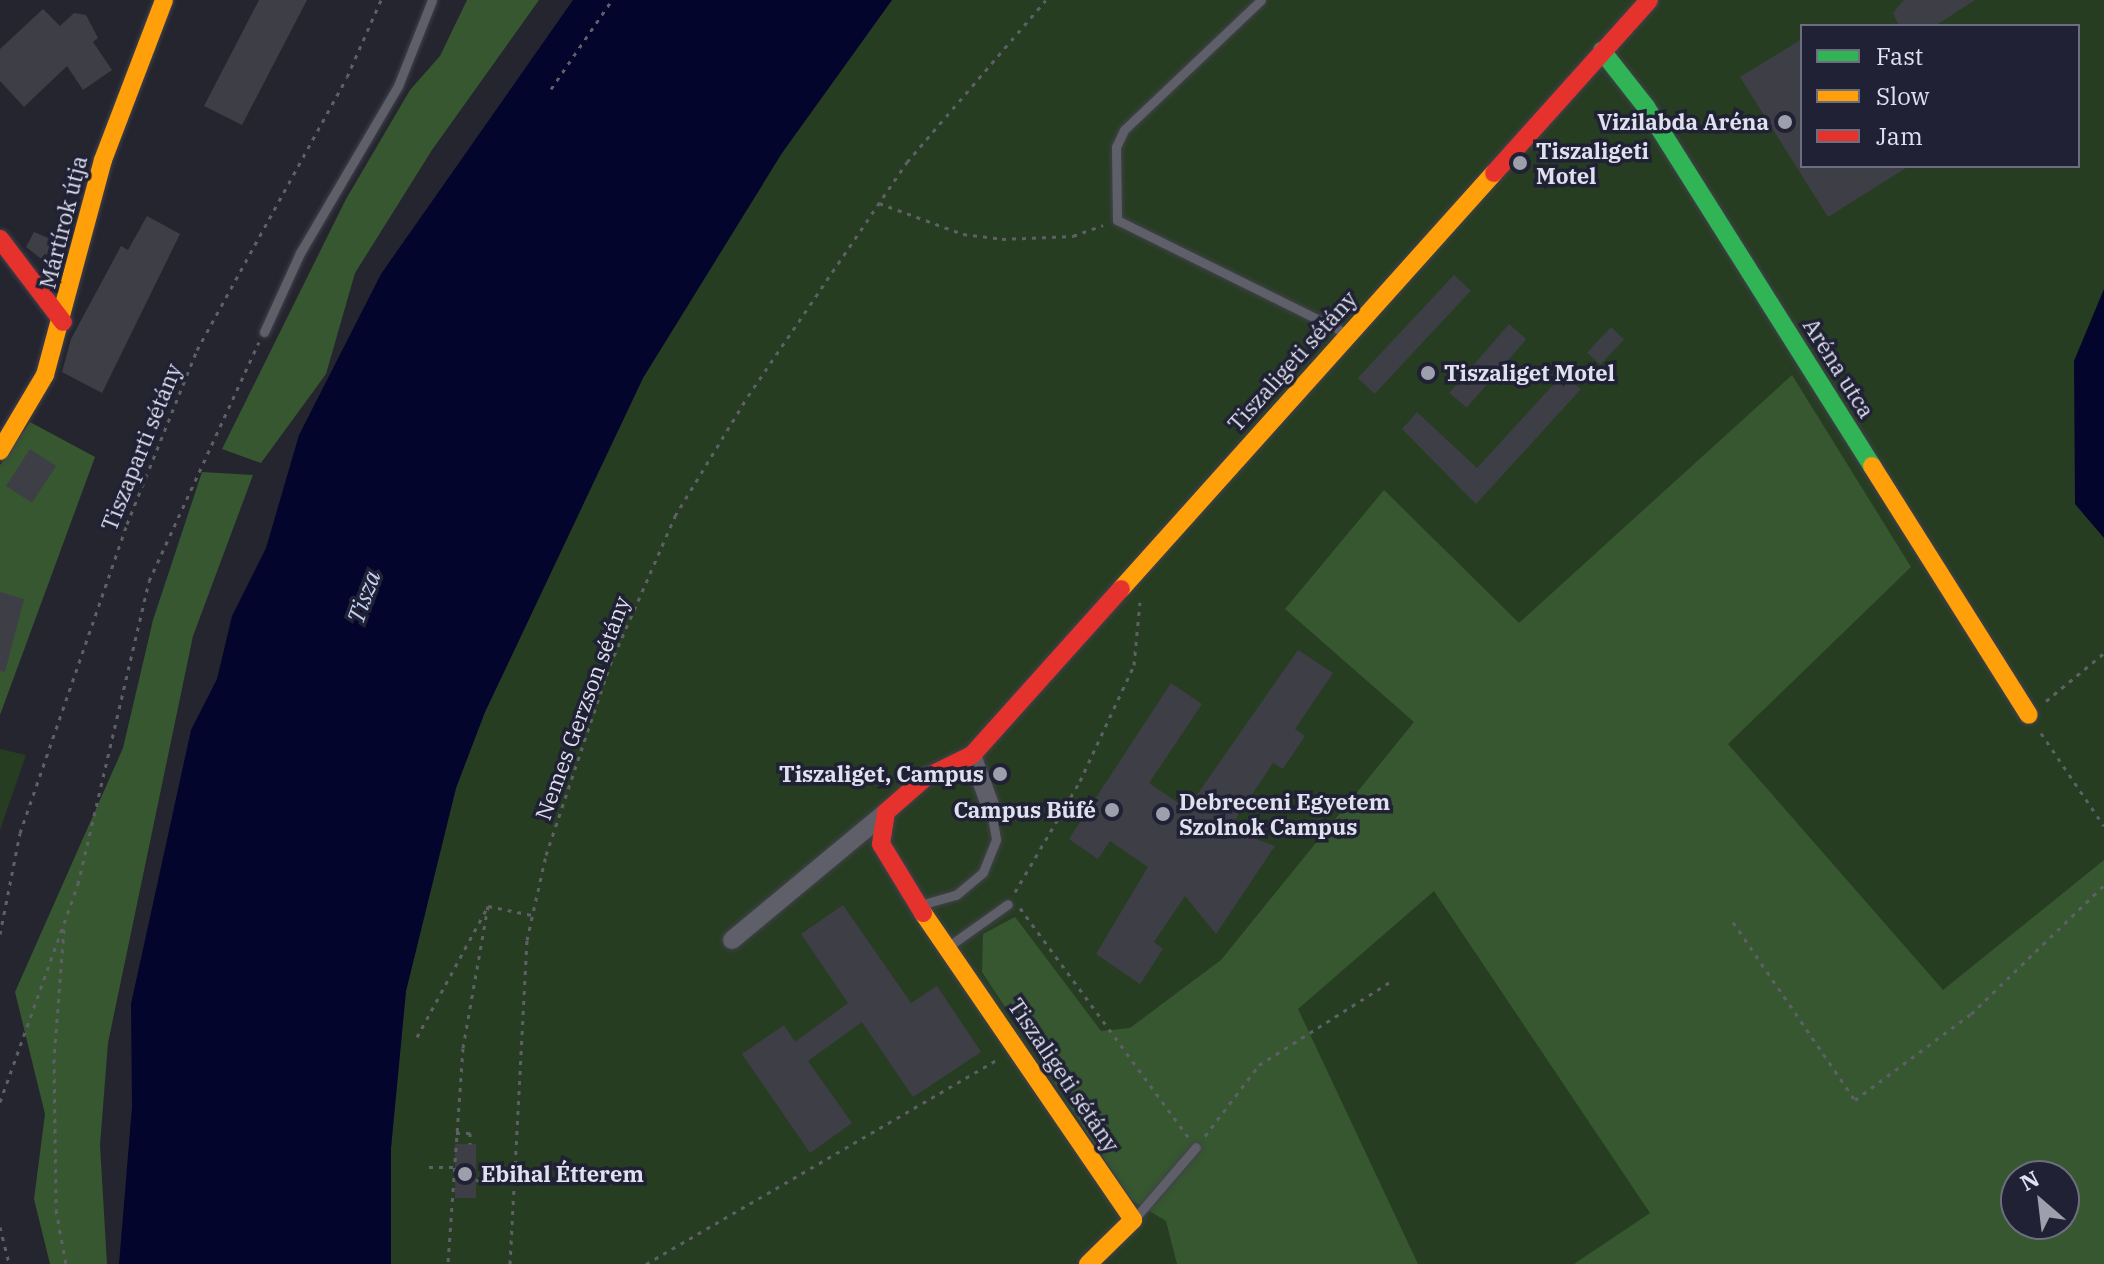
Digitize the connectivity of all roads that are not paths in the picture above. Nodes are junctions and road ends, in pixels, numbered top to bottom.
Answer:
1 (164, 0) edge
2 (432, 0) edge
3 (1261, 0) edge
4 (1649, 0) edge
5 (1602, 51) junction
6 (0, 239) edge
7 (63, 322) junction
8 (264, 332) road end
9 (1348, 334) junction
10 (0, 451) edge
11 (2029, 715) road end
12 (972, 755) junction
13 (990, 805) joint
14 (886, 812) junction
15 (1008, 904) dead end
16 (920, 905) junction
17 (732, 940) dead end
18 (949, 946) junction
19 (1196, 1147) road end
20 (1133, 1220) junction
21 (1088, 1264) edge

1 - 7 street, Mártírok útja
2 - 8 lane
3 - 9 lane
4 - 5 street, Tiszaligeti sétány
5 - 9 street, Tiszaligeti sétány
5 - 11 street, Aréna utca
6 - 7 street
7 - 10 street, Mártírok útja
9 - 12 street, Tiszaligeti sétány
12 - 13 street
12 - 14 street, Tiszaligeti sétány
13 - 16 lane
14 - 16 street, Tiszaligeti sétány
14 - 17 street, Tiszaligeti sétány
15 - 18 lane
16 - 18 street, Tiszaligeti sétány
18 - 20 street, Tiszaligeti sétány
19 - 20 lane
20 - 21 street

